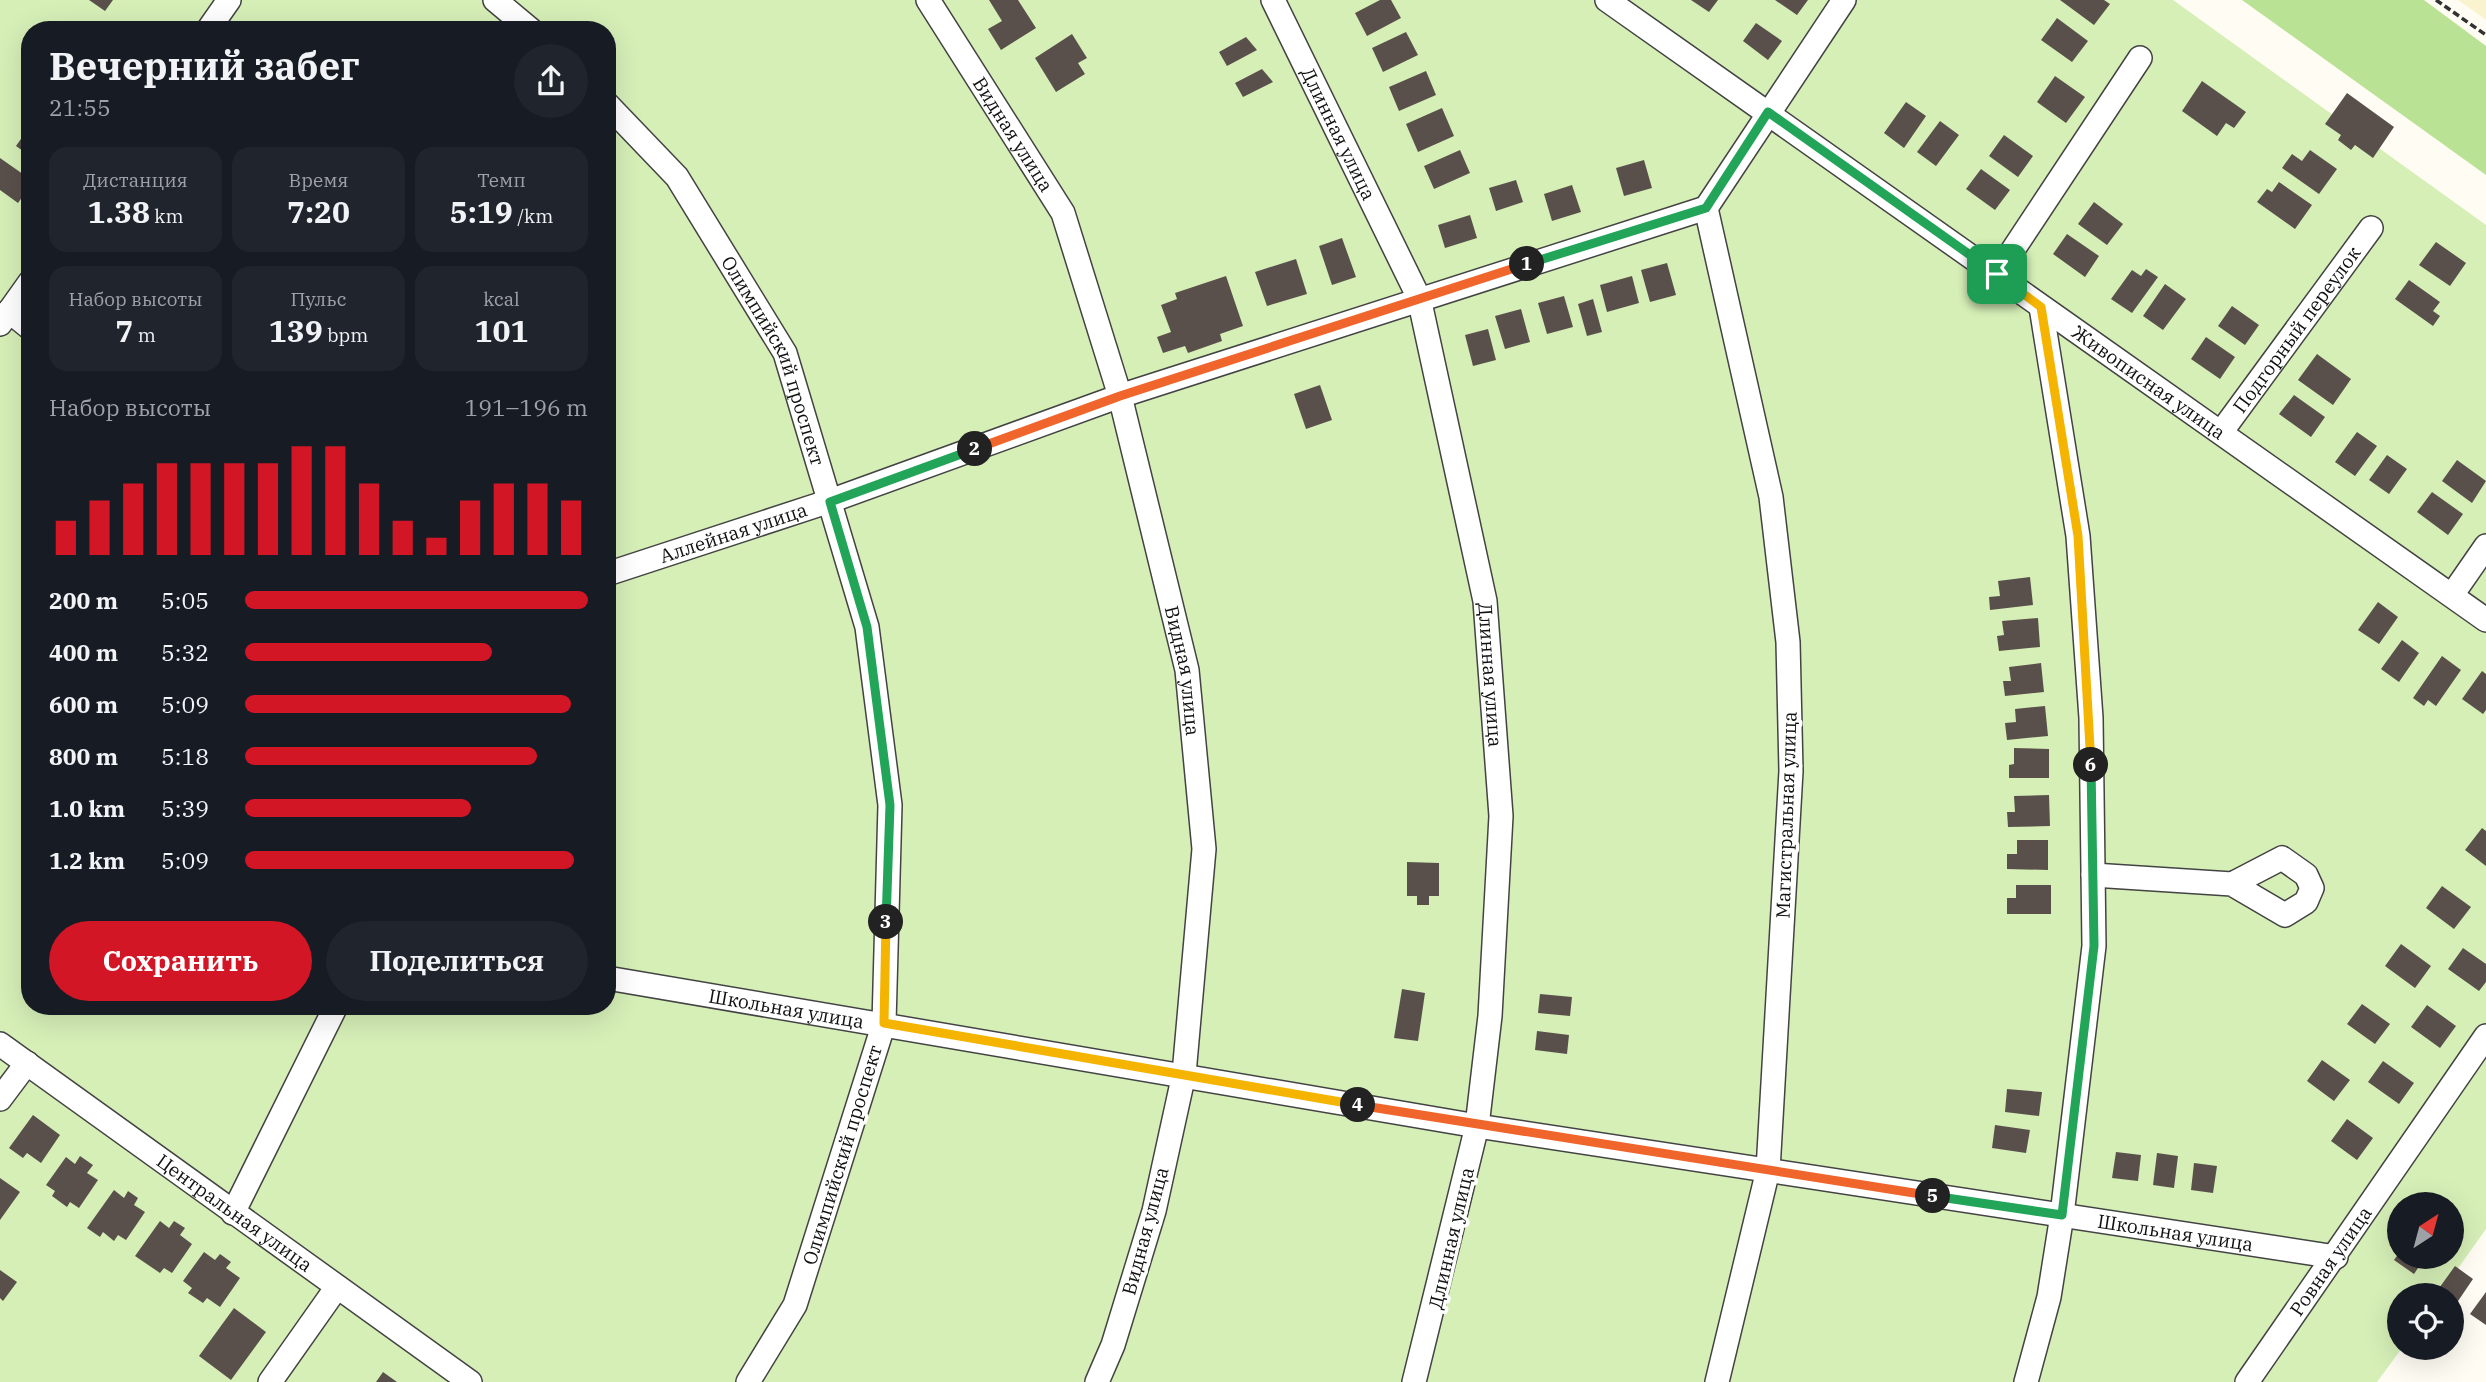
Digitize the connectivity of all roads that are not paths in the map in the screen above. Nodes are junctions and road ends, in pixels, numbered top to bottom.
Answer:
1 (229, 0) edge
2 (495, 0) edge
3 (928, 0) edge
4 (1273, 0) edge
5 (1607, 0) edge
6 (1844, 0) edge
7 (214, 21) edge
8 (520, 21) edge
9 (2140, 58) dead end
10 (1768, 112) junction
11 (616, 113) edge
12 (1706, 208) junction
13 (2371, 228) dead end
14 (1997, 274) junction
15 (21, 295) edge
16 (1419, 298) junction
17 (2041, 307) junction
18 (5, 317) edge
19 (1120, 396) junction
20 (2222, 431) junction
21 (830, 502) junction
22 (2486, 546) edge
23 (616, 571) edge
24 (2452, 596) junction
25 (2486, 620) edge
26 (2093, 875) junction
27 (2232, 884) dead end
28 (616, 979) edge
29 (331, 1015) edge
30 (884, 1023) junction
31 (2486, 1036) edge
32 (0, 1044) edge
33 (27, 1063) junction
34 (1184, 1074) junction
35 (0, 1099) edge
36 (1477, 1126) junction
37 (1768, 1170) junction
38 (233, 1213) junction
39 (2062, 1215) junction
40 (2336, 1257) junction
41 (337, 1287) junction
42 (270, 1382) edge
43 (470, 1382) edge
44 (748, 1382) edge
45 (1097, 1382) edge
46 (1414, 1382) edge
47 (1717, 1382) edge
48 (2026, 1382) edge
49 (2247, 1382) edge

1 - 7 street
2 - 8 street
3 - 19 street, Видная улица
4 - 16 street, Длинная улица
5 - 10 street, Живописная улица
6 - 10 street
9 - 14 street
10 - 12 street
10 - 14 street, Живописная улица
11 - 21 street, Олимпийский проспект
12 - 16 street, Аллейная улица
12 - 37 street, Магистральная улица
13 - 20 street, Подгорный переулок
14 - 17 street, Живописная улица
15 - 18 street
16 - 19 street, Аллейная улица
16 - 36 street, Длинная улица
17 - 20 street, Живописная улица
17 - 26 street
19 - 21 street, Аллейная улица
19 - 34 street, Видная улица
20 - 24 street, Живописная улица
21 - 23 street, Аллейная улица
21 - 30 street, Олимпийский проспект
22 - 24 street
24 - 25 street, Живописная улица
26 - 27 street
26 - 39 street
28 - 30 street, Школьная улица
29 - 38 street
30 - 34 street, Школьная улица
30 - 44 street, Олимпийский проспект
31 - 40 street, Ровная улица
32 - 33 street, Центральная улица
33 - 35 street
33 - 38 street, Центральная улица
34 - 36 street, Школьная улица
34 - 45 street, Видная улица
36 - 37 street, Школьная улица
36 - 46 street, Длинная улица
37 - 39 street, Школьная улица
37 - 47 street, Магистральная улица
38 - 41 street, Центральная улица
39 - 40 street, Школьная улица
39 - 48 street
40 - 49 street, Ровная улица
41 - 42 street
41 - 43 street, Центральная улица

